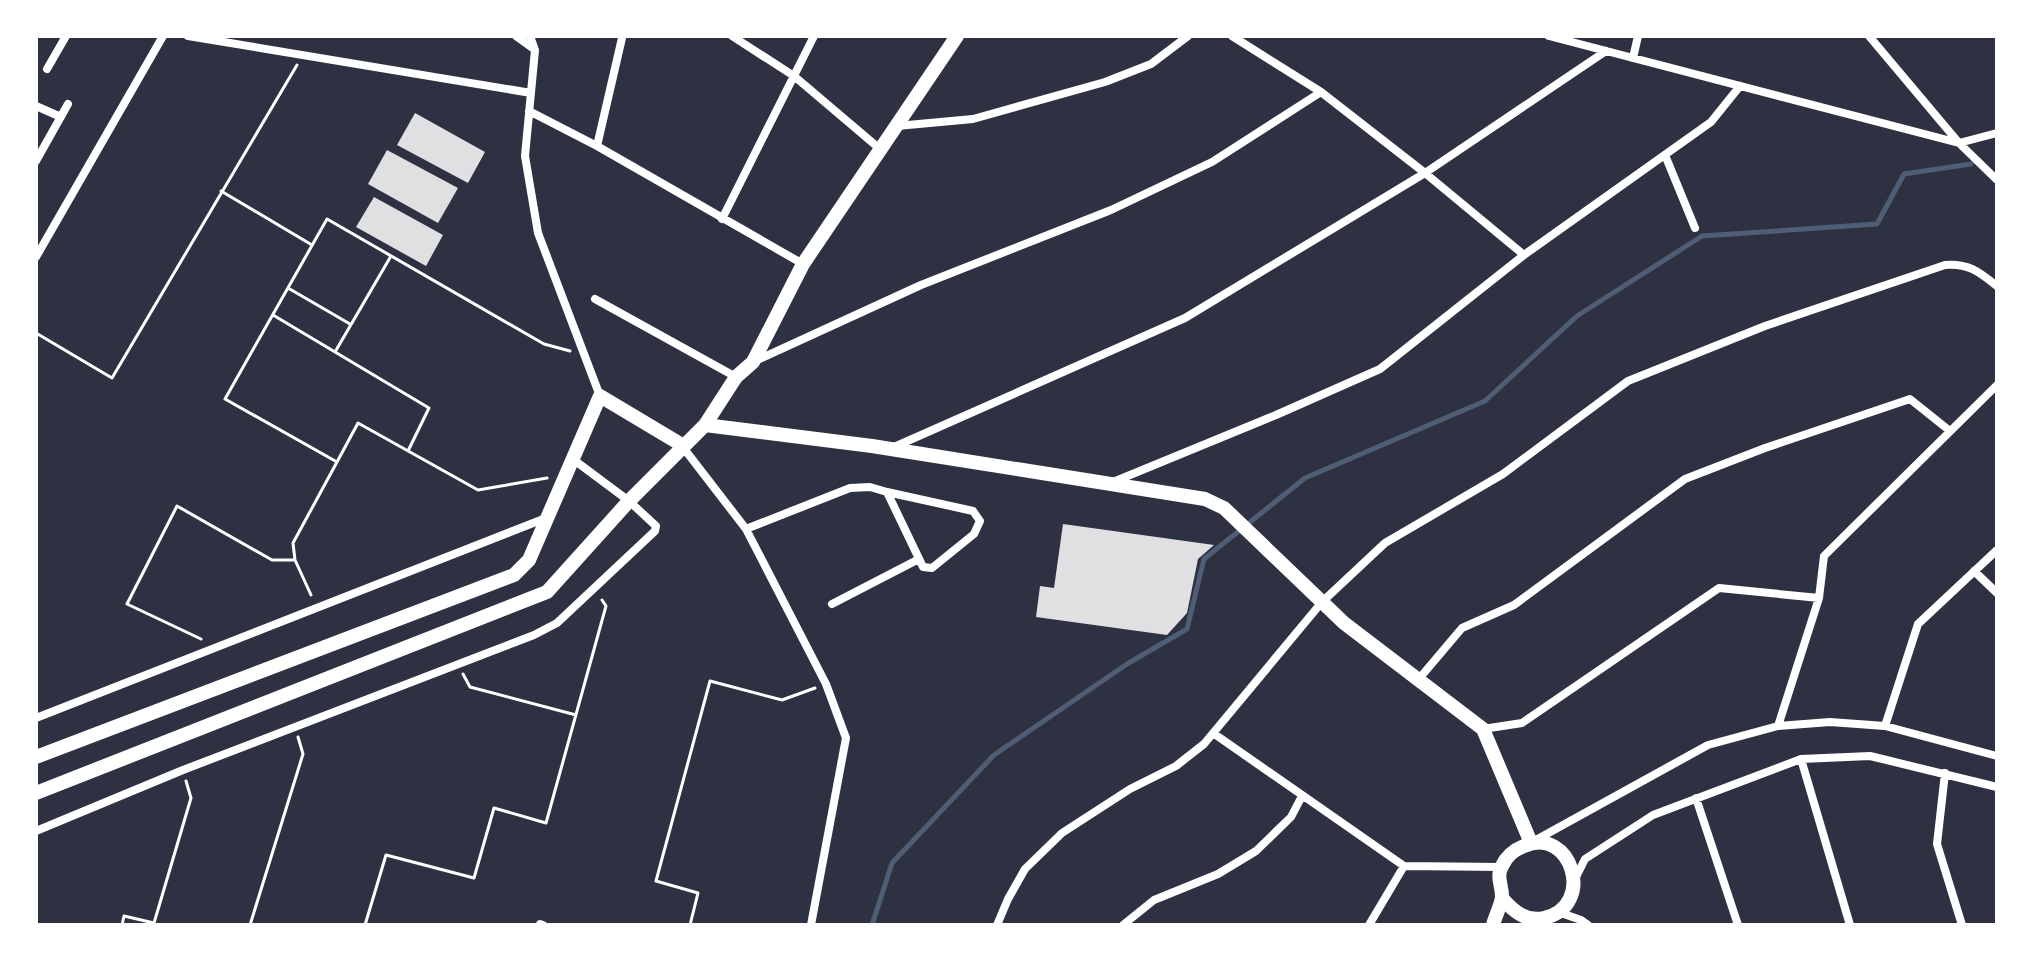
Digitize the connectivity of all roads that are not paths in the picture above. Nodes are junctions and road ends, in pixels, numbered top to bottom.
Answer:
1 (66, 36) edge
2 (163, 36) edge
3 (188, 36) edge
4 (516, 36) edge
5 (530, 36) edge
6 (732, 36) edge
7 (814, 36) edge
8 (1188, 36) edge
9 (1232, 36) edge
10 (1549, 36) edge
11 (1638, 36) edge
12 (1869, 36) edge
13 (955, 37) edge
14 (622, 38) dead end
15 (535, 50) junction
16 (1606, 51) junction
17 (1633, 58) junction
18 (47, 69) dead end
19 (794, 76) junction
20 (1740, 86) junction
21 (1321, 92) junction
22 (531, 93) junction
23 (68, 104) dead end
24 (36, 106) edge
25 (529, 111) junction
26 (61, 117) junction
27 (896, 126) junction
28 (1997, 133) edge
29 (1959, 143) junction
30 (597, 146) junction
31 (880, 149) junction
32 (1665, 155) junction
33 (37, 158) edge
34 (1425, 173) junction
35 (1997, 180) edge
36 (722, 219) junction
37 (1695, 228) dead end
38 (1524, 255) junction
39 (36, 257) edge
40 (803, 264) junction
41 (1997, 286) edge
42 (595, 299) dead end
43 (753, 362) junction
44 (736, 377) junction
45 (1997, 385) edge
46 (600, 396) junction
47 (705, 425) junction
48 (1950, 431) junction
49 (682, 445) junction
50 (890, 448) junction
51 (574, 460) junction
52 (1109, 484) junction
53 (887, 492) junction
54 (629, 501) junction
55 (547, 518) junction
56 (746, 529) junction
57 (1997, 550) edge
58 (919, 559) junction
59 (1974, 571) junction
60 (1997, 593) edge
61 (1819, 598) junction
62 (1322, 602) junction
63 (832, 604) dead end
64 (1418, 680) junction
65 (36, 718) edge
66 (1778, 726) junction
67 (1885, 726) junction
68 (1483, 729) junction
69 (1213, 733) junction
70 (1997, 756) edge
71 (36, 757) edge
72 (1801, 759) junction
73 (1945, 773) junction
74 (1997, 787) edge
75 (36, 793) edge
76 (1302, 796) junction
77 (1696, 798) junction
78 (36, 831) edge
79 (1531, 843) junction
80 (1404, 866) junction
81 (1501, 867) junction
82 (1575, 879) junction
83 (1502, 898) junction
84 (1558, 912) junction
85 (1524, 921) edge
86 (811, 925) edge
87 (997, 925) edge
88 (1123, 925) edge
89 (1369, 925) edge
90 (1493, 925) edge
91 (1588, 925) edge
92 (1738, 925) edge
93 (1850, 925) edge
94 (1962, 925) edge

1 - 18 street
2 - 39 street
3 - 22 street
4 - 15 street
5 - 15 street
6 - 19 street
7 - 19 street
8 - 27 street
9 - 21 street
10 - 16 street
11 - 17 street
12 - 29 street
13 - 27 street
14 - 30 street
15 - 22 street
16 - 17 street
16 - 34 street
17 - 20 street
19 - 31 street
19 - 36 street
20 - 29 street
20 - 32 street
21 - 34 street
21 - 43 street
22 - 25 street
23 - 26 street
24 - 26 street
25 - 30 street
25 - 46 street
26 - 33 street
27 - 31 street
28 - 29 street
29 - 35 street
30 - 36 street
31 - 40 street
32 - 37 street
32 - 38 street
34 - 38 street
34 - 50 street
36 - 40 street
38 - 52 street
40 - 43 street
41 - 62 street
42 - 44 street
43 - 44 street
44 - 47 street
45 - 48 street
46 - 49 street
46 - 51 street
47 - 49 street
47 - 50 street
48 - 61 street
48 - 64 street
49 - 54 street
49 - 56 street
50 - 52 street
51 - 54 street
51 - 55 street
52 - 62 street
53 - 56 street
53 - 58 street
53 - 58 street
54 - 75 street
54 - 78 street
55 - 65 street
55 - 71 street
56 - 86 street
57 - 59 street
58 - 63 street
59 - 60 street
59 - 67 street
61 - 66 street
61 - 68 street
62 - 64 street
62 - 69 street
64 - 68 street
66 - 67 street
66 - 79 street
67 - 70 street
68 - 79 street
69 - 76 street
69 - 87 street
72 - 73 street
72 - 77 street
72 - 93 street
73 - 74 street
73 - 94 street
76 - 80 street
76 - 88 street
77 - 82 street
77 - 92 street
79 - 81 street
79 - 82 street
80 - 81 street
80 - 89 street
81 - 83 street
82 - 84 street
83 - 85 street
83 - 90 street
84 - 85 street
84 - 91 street

